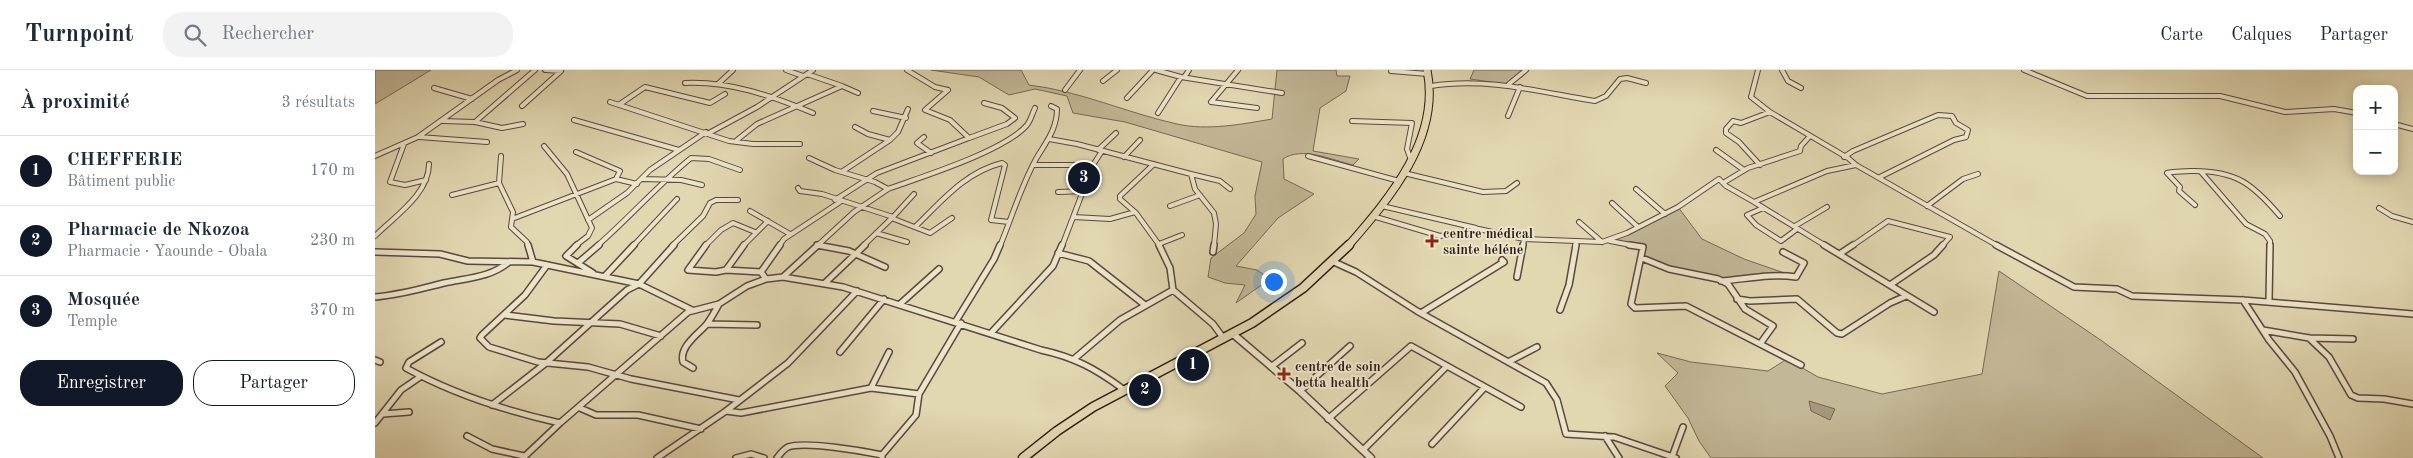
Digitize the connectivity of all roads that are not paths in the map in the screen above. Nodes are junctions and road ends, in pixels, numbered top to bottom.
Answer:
1 (517, 70) edge
2 (535, 70) edge
3 (545, 70) edge
4 (733, 70) edge
5 (786, 70) edge
6 (813, 70) edge
7 (907, 70) edge
8 (1081, 70) edge
9 (1117, 70) edge
10 (1154, 70) edge
11 (1189, 70) edge
12 (1238, 70) edge
13 (1525, 70) edge
14 (1758, 70) edge
15 (1782, 70) edge
16 (2024, 70) edge
17 (1391, 71) edge
18 (1427, 72) edge
19 (805, 75) junction
20 (1183, 77) junction
21 (1103, 81) dead end
22 (685, 83) dead end
23 (719, 83) junction
24 (1646, 83) dead end
25 (1225, 84) junction
26 (1508, 85) junction
27 (842, 86) junction
28 (1431, 86) junction
29 (1520, 87) junction
30 (433, 88) dead end
31 (1801, 88) dead end
32 (1065, 90) dead end
33 (1283, 93) dead end
34 (725, 94) dead end
35 (858, 94) dead end
36 (472, 98) junction
37 (771, 98) junction
38 (1127, 98) dead end
39 (610, 102) dead end
40 (984, 103) dead end
41 (620, 104) junction
42 (522, 106) dead end
43 (797, 106) junction
44 (1051, 106) dead end
45 (1035, 108) dead end
46 (1257, 108) dead end
47 (908, 109) dead end
48 (873, 111) dead end
49 (1770, 112) junction
50 (813, 113) dead end
51 (1158, 113) dead end
52 (2353, 113) edge
53 (1508, 116) dead end
54 (905, 118) junction
55 (574, 120) dead end
56 (1352, 121) dead end
57 (441, 122) junction
58 (475, 122) junction
59 (523, 124) dead end
60 (2398, 125) edge
61 (855, 127) dead end
62 (2413, 129) edge
63 (707, 132) junction
64 (1116, 133) dead end
65 (1810, 136) junction
66 (418, 137) junction
67 (925, 137) dead end
68 (969, 138) junction
69 (1049, 139) junction
70 (737, 140) junction
71 (889, 140) junction
72 (1140, 140) dead end
73 (487, 142) dead end
74 (404, 144) junction
75 (800, 144) dead end
76 (543, 146) dead end
77 (679, 150) junction
78 (1100, 150) junction
79 (1716, 150) dead end
80 (576, 152) dead end
81 (931, 153) junction
82 (375, 156) edge
83 (501, 156) dead end
84 (1308, 156) dead end
85 (1845, 156) dead end
86 (1124, 157) junction
87 (809, 158) dead end
88 (1411, 161) junction
89 (429, 164) dead end
90 (1154, 164) junction
91 (1033, 165) junction
92 (1093, 165) junction
93 (1760, 165) junction
94 (1856, 165) junction
95 (740, 170) dead end
96 (1744, 170) junction
97 (2199, 170) junction
98 (843, 172) junction
99 (1404, 173) junction
100 (1191, 174) junction
101 (1978, 174) dead end
102 (1880, 177) junction
103 (616, 178) junction
104 (642, 179) junction
105 (868, 179) junction
106 (426, 180) junction
107 (663, 180) junction
108 (1399, 181) junction
109 (499, 183) junction
110 (1517, 183) dead end
111 (1723, 183) junction
112 (637, 184) junction
113 (702, 185) dead end
114 (798, 188) dead end
115 (888, 189) junction
116 (1230, 189) dead end
117 (1636, 189) dead end
118 (1085, 190) junction
119 (1057, 192) dead end
120 (579, 194) junction
121 (913, 194) dead end
122 (452, 195) dead end
123 (1200, 196) junction
124 (677, 199) dead end
125 (737, 200) dead end
126 (838, 200) junction
127 (1755, 202) junction
128 (1612, 203) dead end
129 (2195, 205) dead end
130 (1170, 206) dead end
131 (1382, 206) junction
132 (1927, 206) junction
133 (1827, 207) dead end
134 (860, 208) junction
135 (1763, 208) junction
136 (2379, 208) dead end
137 (750, 211) dead end
138 (1135, 212) junction
139 (1665, 214) junction
140 (2280, 216) dead end
141 (893, 217) junction
142 (1073, 217) junction
143 (1376, 217) junction
144 (952, 218) dead end
145 (512, 219) junction
146 (588, 220) junction
147 (768, 221) junction
148 (1009, 222) junction
149 (1579, 222) dead end
150 (2413, 222) edge
151 (915, 227) junction
152 (1479, 228) junction
153 (1638, 228) junction
154 (1796, 228) junction
155 (755, 232) junction
156 (876, 233) junction
157 (790, 234) junction
158 (1183, 235) dead end
159 (375, 236) edge
160 (1524, 239) junction
161 (1610, 241) junction
162 (907, 242) dead end
163 (1576, 242) junction
164 (1602, 242) junction
165 (1159, 244) junction
166 (817, 245) junction
167 (375, 252) edge
168 (1213, 252) dead end
169 (1783, 252) dead end
170 (1058, 253) junction
171 (1841, 253) junction
172 (855, 254) junction
173 (1642, 258) junction
174 (1502, 260) dead end
175 (509, 262) junction
176 (533, 262) junction
177 (1334, 262) junction
178 (578, 263) junction
179 (547, 266) junction
180 (885, 267) dead end
181 (939, 269) dead end
182 (726, 270) junction
183 (761, 272) junction
184 (593, 274) junction
185 (605, 276) junction
186 (783, 277) junction
187 (1517, 277) dead end
188 (765, 279) junction
189 (1721, 281) junction
190 (825, 283) junction
191 (639, 284) junction
192 (1890, 285) junction
193 (1173, 290) junction
194 (857, 291) junction
195 (1906, 296) junction
196 (375, 297) edge
197 (884, 299) junction
198 (1737, 299) junction
199 (2243, 300) junction
200 (2269, 302) junction
201 (719, 304) junction
202 (900, 304) junction
203 (1145, 305) junction
204 (692, 310) junction
205 (1560, 310) dead end
206 (1934, 312) dead end
207 (1421, 313) junction
208 (2413, 314) edge
209 (505, 315) junction
210 (590, 322) junction
211 (958, 322) junction
212 (707, 324) junction
213 (757, 325) dead end
214 (2263, 330) junction
215 (991, 333) junction
216 (1233, 334) junction
217 (661, 336) junction
218 (2309, 338) junction
219 (2353, 338) dead end
220 (1225, 339) junction
221 (441, 342) dead end
222 (1302, 343) dead end
223 (1760, 344) junction
224 (1350, 346) dead end
225 (1537, 347) dead end
226 (840, 352) dead end
227 (889, 352) dead end
228 (1074, 359) junction
229 (1509, 362) junction
230 (546, 363) junction
231 (1447, 366) junction
232 (1801, 366) dead end
233 (1271, 367) junction
234 (693, 368) dead end
235 (616, 374) junction
236 (420, 377) junction
237 (1485, 387) junction
238 (871, 388) junction
239 (1123, 389) junction
240 (1300, 392) junction
241 (919, 394) junction
242 (739, 400) junction
243 (2413, 404) edge
244 (492, 405) junction
245 (1521, 407) dead end
246 (580, 408) junction
247 (725, 411) junction
248 (409, 412) dead end
249 (383, 414) junction
250 (1328, 419) junction
251 (375, 423) edge
252 (560, 423) junction
253 (1683, 427) dead end
254 (701, 428) junction
255 (467, 436) dead end
256 (1605, 436) junction
257 (1432, 444) dead end
258 (1363, 450) junction
259 (523, 457) edge
260 (882, 457) edge
261 (1674, 457) edge
262 (657, 458) edge
263 (736, 458) edge
264 (763, 458) edge
265 (777, 458) edge
266 (1023, 458) edge
267 (1371, 458) edge
268 (1619, 458) edge
269 (2339, 458) edge

1 - 36 street
2 - 58 street
3 - 42 street
4 - 23 street
5 - 19 street
6 - 19 street
7 - 68 street
8 - 32 street
9 - 21 street
10 - 20 street
10 - 38 street
11 - 20 street
12 - 25 street
13 - 26 street
14 - 49 street
15 - 31 street
16 - 52 street
17 - 18 street
18 - 28 highway
19 - 27 street
19 - 37 street
20 - 25 street
20 - 51 street
22 - 23 street
23 - 37 street
24 - 29 street
25 - 33 street
25 - 46 street
26 - 28 street
26 - 29 street
27 - 35 street
27 - 43 street
28 - 88 highway
29 - 53 street
30 - 36 street
34 - 41 street
36 - 57 street
37 - 43 street
37 - 63 street
39 - 41 street
40 - 68 street
41 - 63 street
43 - 50 street
43 - 70 street
44 - 69 street
45 - 115 street
47 - 54 street
48 - 54 street
49 - 65 street
49 - 93 street
54 - 71 street
55 - 77 street
56 - 88 street
57 - 58 street
57 - 66 street
58 - 59 street
60 - 62 street
61 - 71 street
63 - 70 street
63 - 77 street
64 - 78 street
65 - 93 street
65 - 94 street
66 - 73 street
66 - 74 street
67 - 81 street
68 - 81 street
69 - 78 street
69 - 91 street
70 - 75 street
71 - 98 street
72 - 86 street
74 - 82 street
74 - 106 street
76 - 120 street
77 - 104 street
78 - 86 street
78 - 92 street
79 - 96 street
80 - 103 street
81 - 105 street
83 - 109 street
84 - 108 street
85 - 102 street
86 - 90 street
87 - 98 street
88 - 99 highway
89 - 106 street
90 - 100 street
90 - 138 street
91 - 92 street
91 - 148 street
92 - 118 street
93 - 96 street
94 - 102 street
94 - 127 street
95 - 107 street
96 - 111 street
97 - 129 street
97 - 140 street
97 - 200 street
98 - 105 street
99 - 108 highway
99 - 110 street
100 - 116 street
100 - 123 street
101 - 132 street
102 - 132 street
103 - 112 street
103 - 120 street
104 - 107 street
104 - 112 street
105 - 115 street
105 - 126 street
106 - 159 street
107 - 113 street
107 - 178 street
108 - 131 highway
109 - 122 street
109 - 145 street
111 - 127 street
111 - 139 street
112 - 146 street
114 - 126 street
115 - 134 street
117 - 139 street
118 - 119 street
118 - 142 street
120 - 145 street
120 - 146 street
121 - 141 street
123 - 130 street
123 - 168 street
124 - 185 street
125 - 191 street
126 - 134 street
126 - 157 street
127 - 135 street
128 - 153 street
131 - 143 highway
131 - 152 street
132 - 199 street
133 - 154 street
134 - 141 street
134 - 166 street
135 - 154 street
135 - 154 street
136 - 150 street
137 - 147 street
138 - 142 street
138 - 165 street
139 - 153 street
141 - 151 street
141 - 156 street
142 - 170 street
143 - 152 street
143 - 177 highway
144 - 151 street
145 - 176 street
146 - 178 street
147 - 155 street
147 - 157 street
148 - 151 street
148 - 211 street
149 - 164 street
152 - 160 street
153 - 161 street
154 - 171 street
155 - 182 street
155 - 182 street
156 - 162 street
156 - 172 street
157 - 183 street
158 - 165 street
160 - 163 street
160 - 187 street
161 - 164 street
161 - 173 street
163 - 164 street
163 - 205 street
165 - 193 street
166 - 172 street
166 - 186 street
167 - 175 street
169 - 189 street
170 - 203 street
170 - 215 street
171 - 192 street
171 - 192 street
172 - 180 street
172 - 190 street
173 - 189 street
173 - 223 street
174 - 207 street
175 - 176 street
175 - 196 street
176 - 179 street
177 - 207 street
177 - 216 highway
178 - 184 street
179 - 184 street
179 - 209 street
181 - 202 street
182 - 183 street
183 - 188 street
184 - 185 street
185 - 191 street
186 - 188 street
186 - 190 street
188 - 201 street
189 - 198 street
190 - 194 street
191 - 204 street
191 - 210 street
192 - 195 street
193 - 203 street
193 - 220 street
194 - 197 street
194 - 242 street
195 - 198 street
195 - 206 street
197 - 202 street
197 - 226 street
198 - 223 street
199 - 200 street
199 - 214 street
200 - 208 street
201 - 204 street
201 - 212 street
202 - 211 street
203 - 228 street
204 - 217 street
207 - 229 street
209 - 210 street
209 - 230 street
210 - 217 street
210 - 230 street
211 - 215 street
211 - 241 street
212 - 213 street
212 - 234 street
214 - 218 street
214 - 269 street
215 - 228 street
216 - 220 highway
216 - 233 street
217 - 235 street
218 - 219 street
218 - 243 street
220 - 239 highway
221 - 236 street
222 - 233 street
223 - 232 street
224 - 240 street
225 - 229 street
227 - 238 street
228 - 239 street
229 - 256 street
230 - 235 street
230 - 244 street
231 - 237 street
231 - 250 street
231 - 258 street
233 - 240 street
235 - 242 street
235 - 246 street
236 - 244 street
236 - 249 street
237 - 245 street
237 - 257 street
238 - 241 street
238 - 247 street
239 - 266 highway
240 - 250 street
241 - 260 street
242 - 247 street
244 - 252 street
246 - 252 street
246 - 254 street
247 - 254 street
248 - 249 street
249 - 251 street
250 - 258 street
252 - 259 street
253 - 261 street
254 - 262 street
255 - 259 street
256 - 261 street
256 - 268 street
258 - 267 street
260 - 265 street
263 - 264 street

